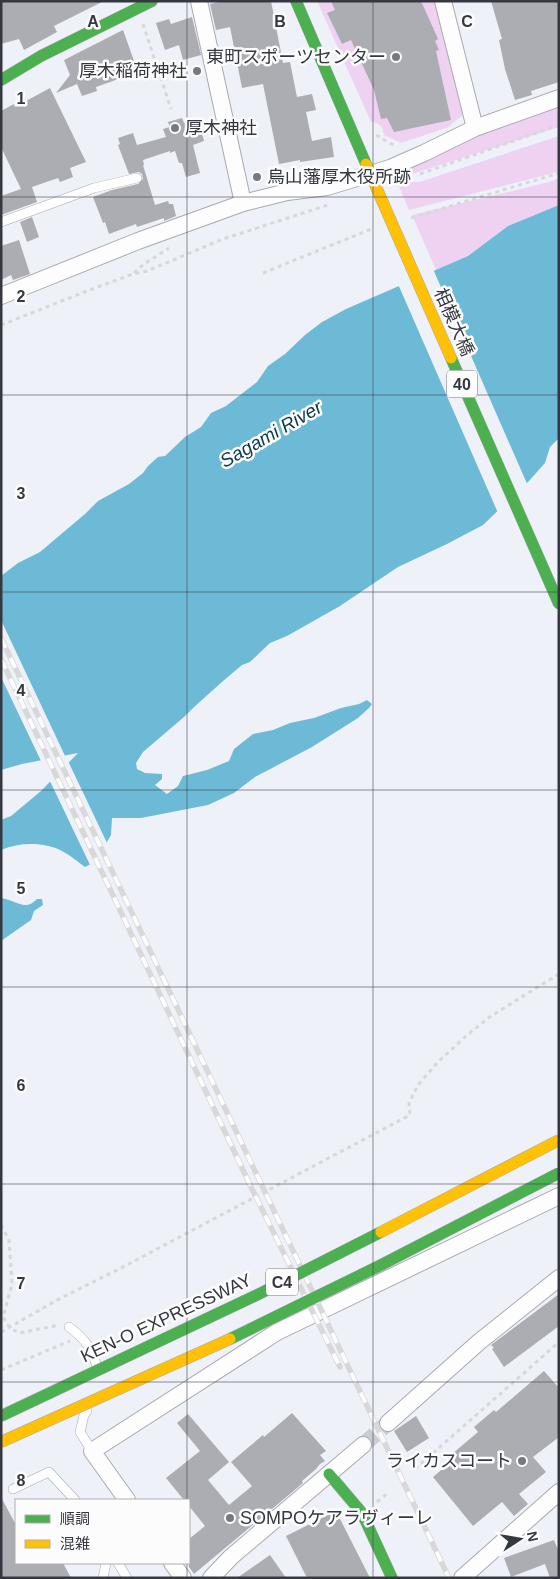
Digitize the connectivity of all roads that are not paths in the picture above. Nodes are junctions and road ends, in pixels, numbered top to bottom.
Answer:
1 (152, 1) edge
2 (199, 1) edge
3 (296, 1) edge
4 (443, 1) edge
5 (125, 7) edge
6 (1, 80) edge
7 (559, 98) edge
8 (475, 128) junction
9 (137, 178) dead end
10 (243, 203) junction
11 (1, 222) edge
12 (1, 296) edge
13 (559, 604) edge
14 (559, 1140) edge
15 (559, 1173) edge
16 (559, 1196) edge
17 (559, 1278) edge
18 (259, 1294) junction
19 (70, 1326) road end
20 (134, 1383) junction
21 (1, 1404) edge
22 (1, 1416) edge
23 (388, 1423) tunnel mouth
24 (1, 1442) edge
25 (363, 1445) tunnel mouth
26 (92, 1451) junction
27 (1, 1452) edge
28 (329, 1474) junction
29 (13, 1489) dead end
30 (559, 1492) edge
31 (74, 1499) edge
32 (126, 1499) edge
33 (106, 1564) edge
34 (119, 1564) edge
35 (173, 1564) edge
36 (104, 1578) edge
37 (127, 1578) edge
38 (183, 1578) edge
39 (211, 1578) edge
40 (392, 1578) edge
41 (462, 1578) edge

1 - 5 main road
2 - 10 street
3 - 13 main road, 相模大橋 / 40, bridge
4 - 8 street
5 - 6 main road
7 - 8 street
8 - 10 street
9 - 11 lane
10 - 12 street
14 - 18 main road, KEN-O EXPRESSWAY / C4, bridge
15 - 20 main road, C4, bridge
16 - 26 street
17 - 23 street
18 - 21 main road, bridge
18 - 22 main road, KEN-O EXPRESSWAY / C4, bridge
19 - 26 lane
20 - 24 main road, C4, bridge
20 - 27 main road, bridge
25 - 28 street
26 - 32 street
28 - 39 street
28 - 40 main road
29 - 31 lane
30 - 41 street
33 - 36 lane
34 - 37 lane
35 - 38 street

